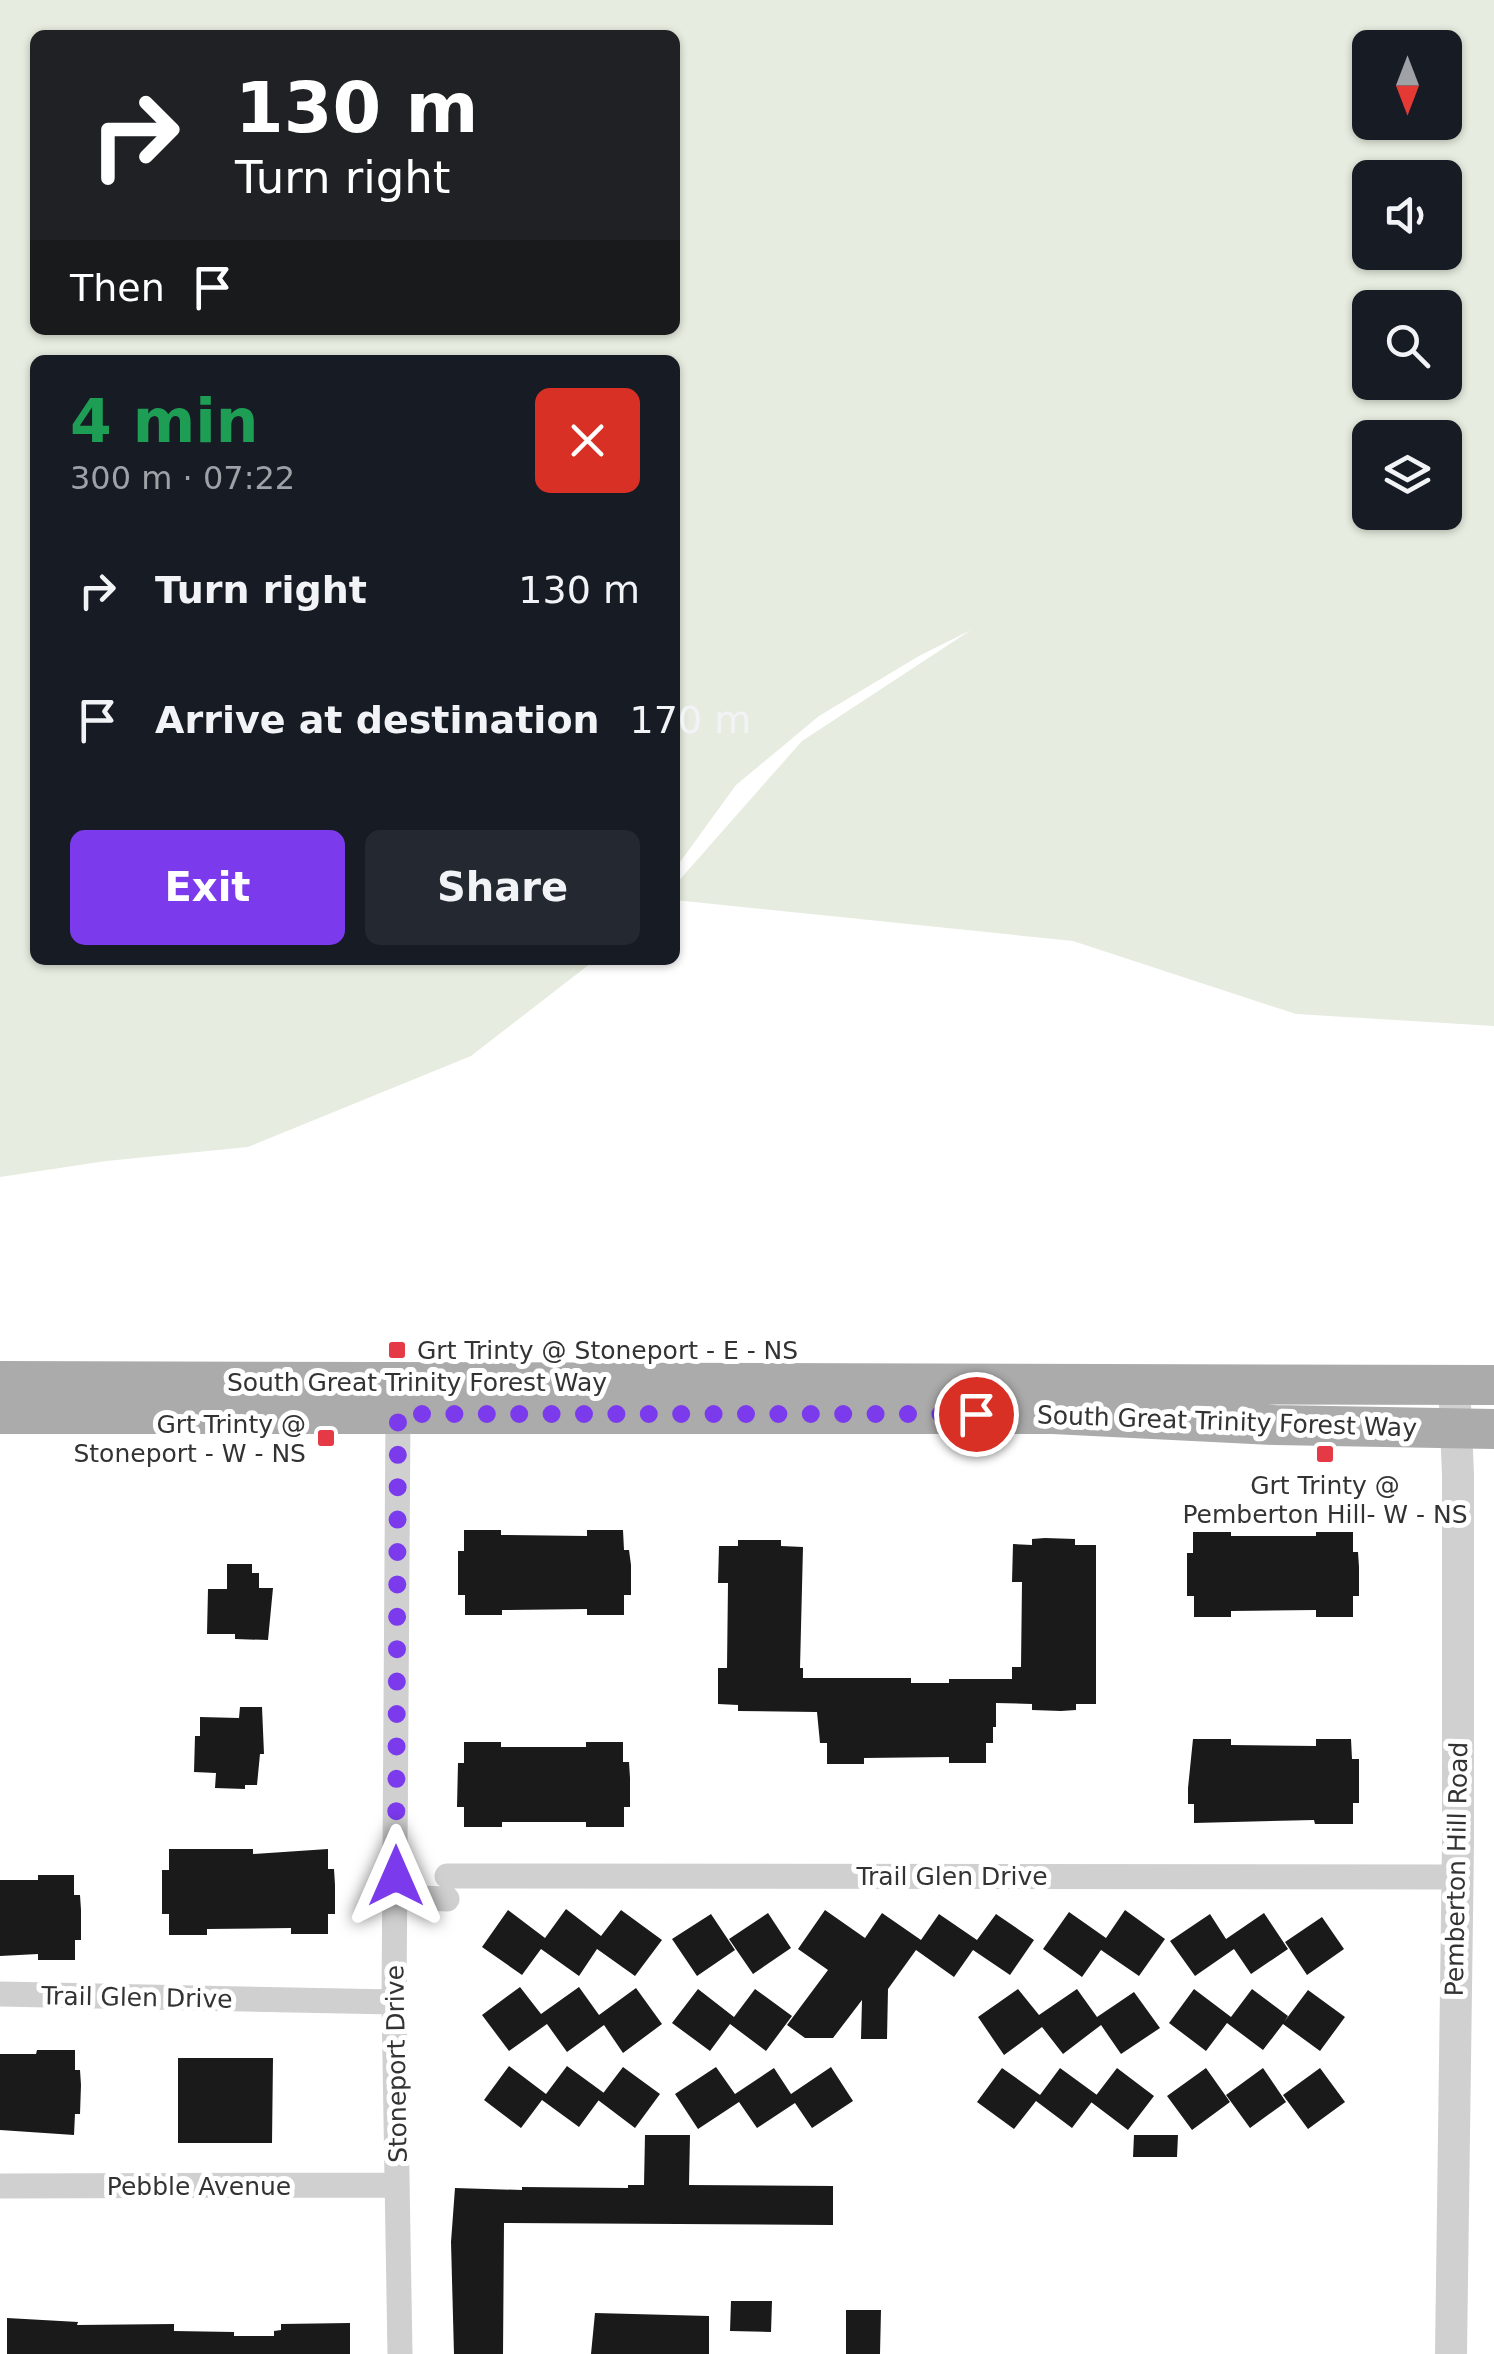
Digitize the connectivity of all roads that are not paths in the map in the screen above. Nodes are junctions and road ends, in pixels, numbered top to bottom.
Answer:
1 (0, 1381) edge
2 (1454, 1384) junction
3 (1494, 1385) edge
4 (0, 1414) edge
5 (398, 1414) junction
6 (1475, 1428) edge
7 (1457, 1876) junction
8 (395, 1897) junction
9 (0, 1994) edge
10 (394, 2002) junction
11 (0, 2186) edge
12 (398, 2186) junction
13 (400, 2354) edge
14 (1451, 2354) edge

1 - 2 main road, South Great Trinity Forest Way
2 - 3 main road, South Great Trinity Forest Way
2 - 6 street, Pemberton Hill Road
4 - 5 main road, South Great Trinity Forest Way
5 - 6 main road, South Great Trinity Forest Way
5 - 8 street, Stoneport Drive
6 - 7 street, Pemberton Hill Road
7 - 8 street, Trail Glen Drive
7 - 14 street, Pemberton Hill Road
8 - 10 street, Stoneport Drive
9 - 10 street, Trail Glen Drive
10 - 12 street, Stoneport Drive
11 - 12 street, Pebble Avenue
12 - 13 street, Stoneport Drive

